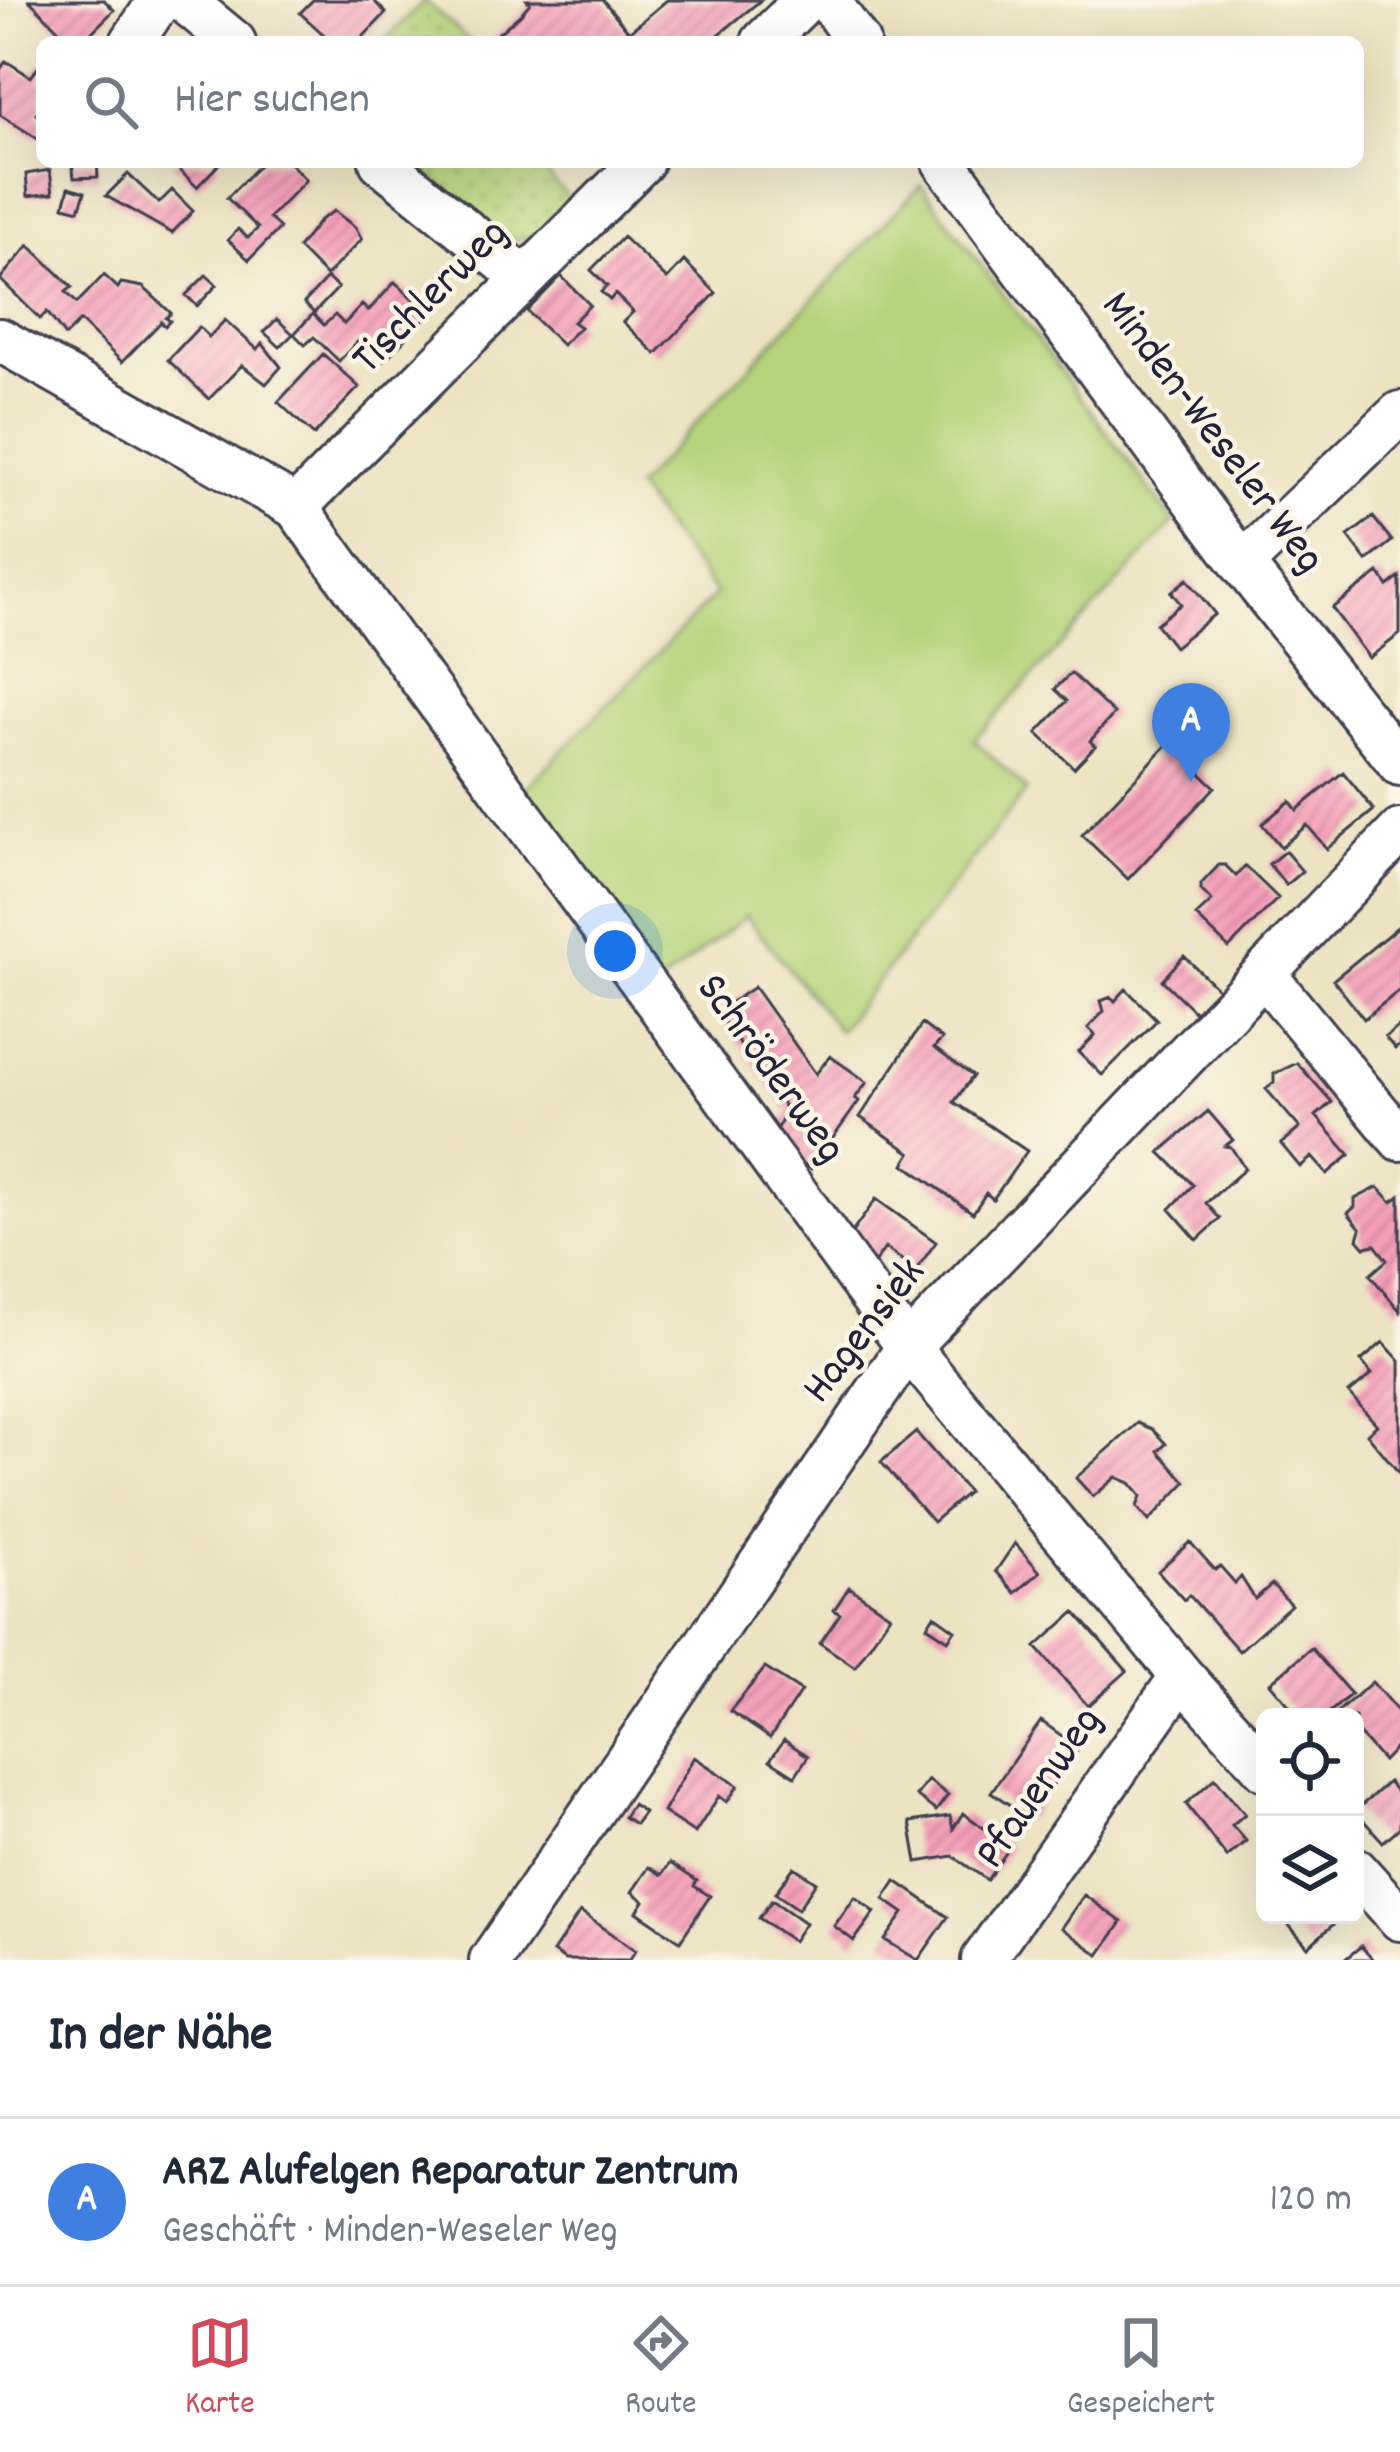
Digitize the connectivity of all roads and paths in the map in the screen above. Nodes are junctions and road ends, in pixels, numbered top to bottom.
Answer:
1 (160, 0) edge
2 (182, 0) edge
3 (806, 0) edge
4 (828, 0) edge
5 (136, 36) edge
6 (227, 36) edge
7 (770, 36) edge
8 (854, 36) edge
9 (388, 168) edge
10 (636, 168) edge
11 (948, 168) edge
12 (524, 278) junction
13 (0, 340) edge
14 (1400, 413) edge
15 (296, 507) junction
16 (1242, 564) junction
17 (1400, 764) edge
18 (1400, 831) edge
19 (1264, 974) junction
20 (1400, 1138) edge
21 (908, 1347) junction
22 (1182, 1676) junction
23 (1256, 1759) edge
24 (1364, 1879) edge
25 (1400, 1919) edge
26 (491, 1960) edge
27 (983, 1960) edge

1 - 5 street
2 - 6 street
3 - 7 street
4 - 8 street
9 - 12 street
10 - 12 street, Tischlerweg
11 - 16 street, Minden-Weseler Weg
12 - 15 street, Tischlerweg
13 - 15 street, Schröderweg
14 - 16 street
15 - 21 street, Schröderweg
16 - 17 street, Minden-Weseler Weg
18 - 19 street, Hagensiek
19 - 20 street
19 - 21 street, Hagensiek
21 - 22 street, Schröderweg
21 - 26 street, Hagensiek
22 - 23 street, Schröderweg
22 - 27 street, Pfauenweg
24 - 25 street

